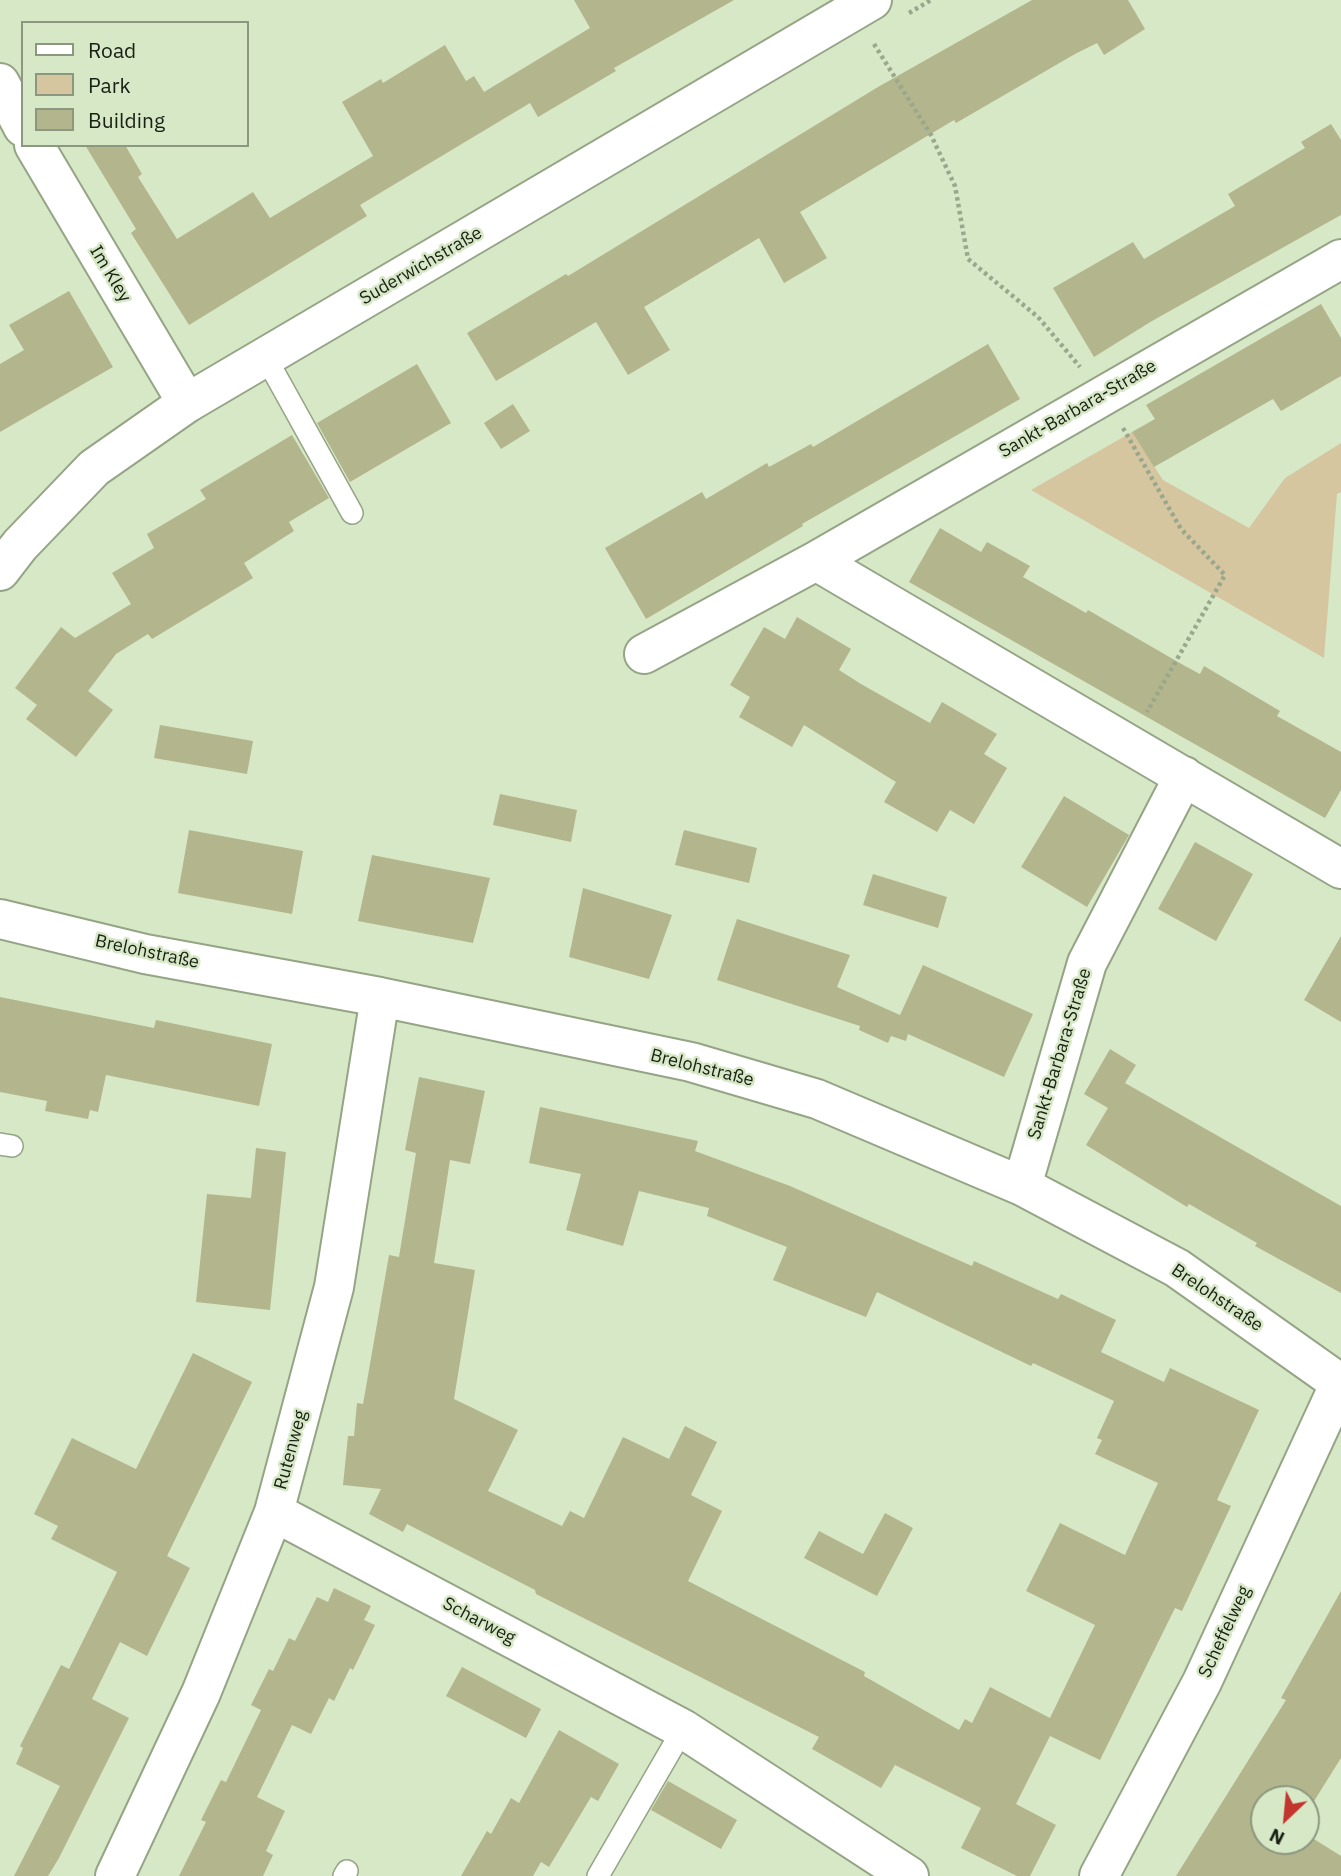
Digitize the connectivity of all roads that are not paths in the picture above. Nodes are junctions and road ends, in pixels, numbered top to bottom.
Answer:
1 (872, 0) edge
2 (0, 83) edge
3 (21, 123) edge
4 (35, 147) edge
5 (1341, 259) edge
6 (265, 356) junction
7 (187, 403) junction
8 (352, 513) dead end
9 (816, 561) junction
10 (0, 571) edge
11 (644, 654) dead end
12 (1184, 776) junction
13 (1341, 869) edge
14 (0, 919) edge
15 (380, 997) junction
16 (1021, 1186) junction
17 (1340, 1383) edge
18 (274, 1513) junction
19 (683, 1728) junction
20 (885, 1870) edge
21 (115, 1876) edge
22 (598, 1876) edge
23 (1099, 1876) edge

1 - 6 street, Suderwichstraße
2 - 3 street
4 - 7 street, Im Kley
5 - 9 street, Sankt-Barbara-Straße
6 - 7 street, Suderwichstraße
6 - 8 lane
7 - 10 street, Suderwichstraße
9 - 11 street, Sankt-Barbara-Straße
9 - 12 street
12 - 13 street
12 - 16 street, Sankt-Barbara-Straße
14 - 15 street, Brelohstraße
15 - 16 street, Brelohstraße
15 - 18 street, Rutenweg
16 - 17 street, Brelohstraße
17 - 23 street, Scheffelweg
18 - 19 street, Scharweg
18 - 21 street, Rutenweg
19 - 20 street, Scharweg
19 - 22 lane

